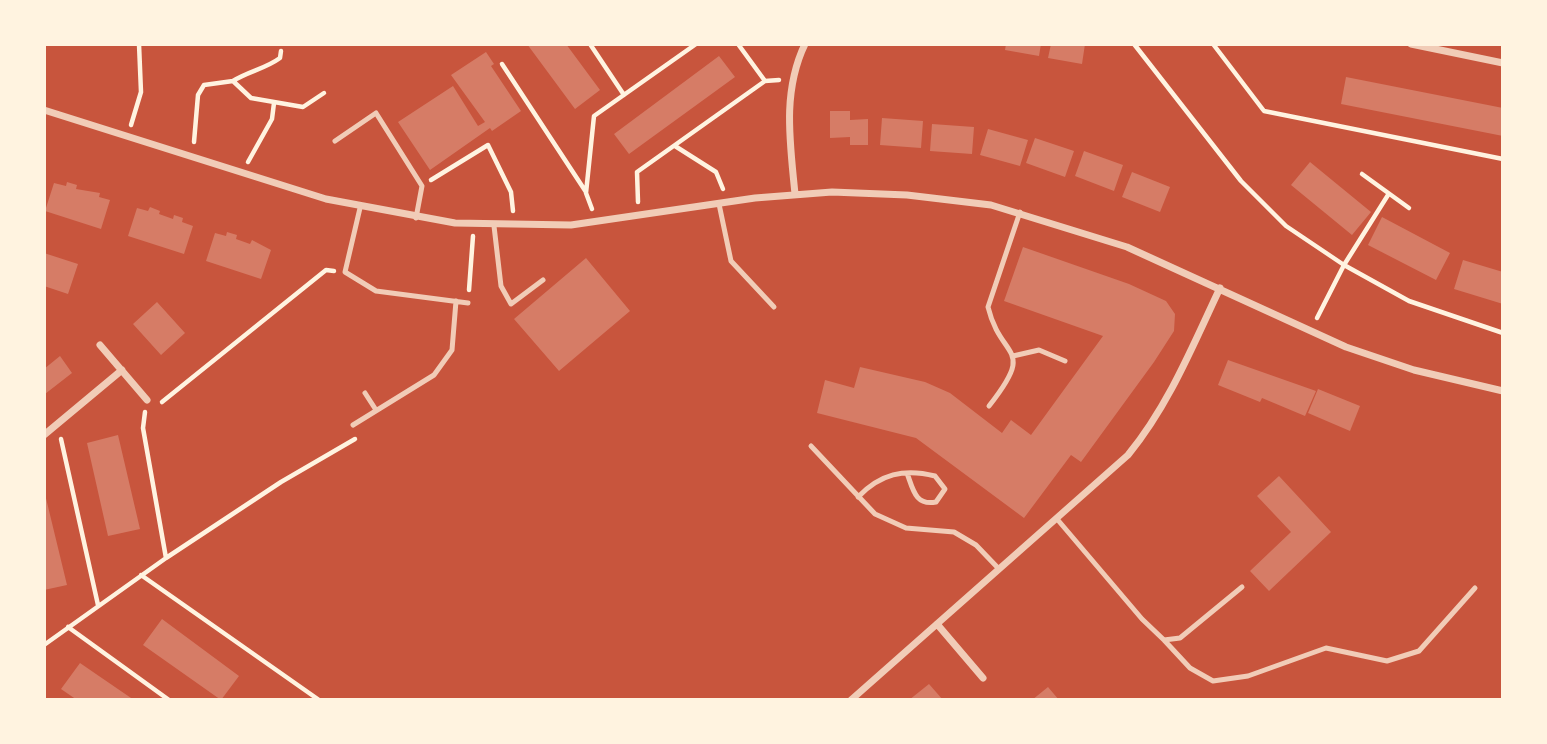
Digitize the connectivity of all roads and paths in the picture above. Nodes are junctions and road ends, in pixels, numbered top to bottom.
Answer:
1 (139, 44) edge
2 (590, 44) edge
3 (694, 44) edge
4 (738, 44) edge
5 (805, 44) edge
6 (1134, 44) edge
7 (1213, 44) edge
8 (1411, 44) edge
9 (281, 51) dead end
10 (1503, 63) edge
11 (502, 64) dead end
12 (792, 79) junction
13 (233, 81) junction
14 (765, 81) junction
15 (324, 93) dead end
16 (624, 95) junction
17 (274, 103) junction
18 (44, 110) edge
19 (127, 136) junction
20 (335, 141) dead end
21 (675, 146) junction
22 (193, 157) junction
23 (1503, 159) edge
24 (241, 172) junction
25 (1362, 174) dead end
26 (422, 186) junction
27 (586, 193) junction
28 (794, 194) junction
29 (1388, 195) junction
30 (730, 202) junction
31 (719, 204) junction
32 (360, 208) junction
33 (1409, 208) dead end
34 (1020, 212) junction
35 (638, 217) junction
36 (416, 218) junction
37 (596, 223) junction
38 (474, 225) junction
39 (494, 226) junction
40 (515, 226) junction
41 (1344, 265) junction
42 (326, 270) dead end
43 (542, 280) dead end
44 (1220, 288) junction
45 (456, 301) junction
46 (468, 303) joint
47 (774, 307) dead end
48 (1310, 331) junction
49 (1503, 333) edge
50 (100, 345) dead end
51 (1013, 356) junction
52 (1065, 361) dead end
53 (122, 370) junction
54 (1503, 391) edge
55 (365, 393) dead end
56 (147, 400) junction
57 (989, 406) dead end
58 (376, 411) junction
59 (354, 425) dead end
60 (51, 429) junction
61 (44, 435) edge
62 (359, 436) dead end
63 (811, 446) dead end
64 (907, 472) junction
65 (858, 497) junction
66 (1057, 519) junction
67 (166, 558) junction
68 (999, 569) junction
69 (141, 575) junction
70 (1242, 587) dead end
71 (1475, 588) dead end
72 (98, 605) junction
73 (937, 624) junction
74 (68, 627) junction
75 (1164, 640) junction
76 (44, 645) edge
77 (983, 678) dead end
78 (169, 700) edge
79 (319, 700) edge
80 (851, 700) edge

1 - 19 path
2 - 16 path
3 - 16 path
4 - 14 path
5 - 12 street
6 - 41 path
7 - 23 path
8 - 10 street
9 - 13 path
11 - 27 path
12 - 14 path
12 - 28 street
13 - 17 path
13 - 22 path
14 - 21 path
15 - 17 path
16 - 27 path
17 - 24 path
18 - 19 street
19 - 22 street
20 - 26 lane
21 - 30 path
21 - 35 path
22 - 24 street
24 - 32 street
25 - 29 path
26 - 36 lane
26 - 40 path
27 - 37 path
28 - 30 street
28 - 34 street
29 - 33 path
29 - 41 path
30 - 31 street
31 - 35 street
31 - 47 lane
32 - 36 street
32 - 45 lane
34 - 44 street
34 - 51 lane
35 - 37 street
36 - 38 street
37 - 40 street
38 - 39 street
38 - 46 path
39 - 40 street
39 - 43 lane
41 - 48 path
41 - 49 path
42 - 56 path
44 - 48 street
44 - 66 street
45 - 46 lane
45 - 58 lane
48 - 54 street
50 - 53 street
51 - 52 lane
51 - 57 lane
53 - 56 street
53 - 60 street
55 - 58 lane
56 - 67 path
58 - 59 lane
60 - 61 street
60 - 72 path
62 - 67 path
63 - 65 lane
64 - 64 lane
64 - 65 lane
65 - 68 lane
66 - 68 street
66 - 75 lane
67 - 69 path
68 - 73 street
69 - 72 path
69 - 79 path
70 - 75 lane
71 - 75 lane
72 - 74 path
73 - 77 street
73 - 80 street
74 - 76 path
74 - 78 path

